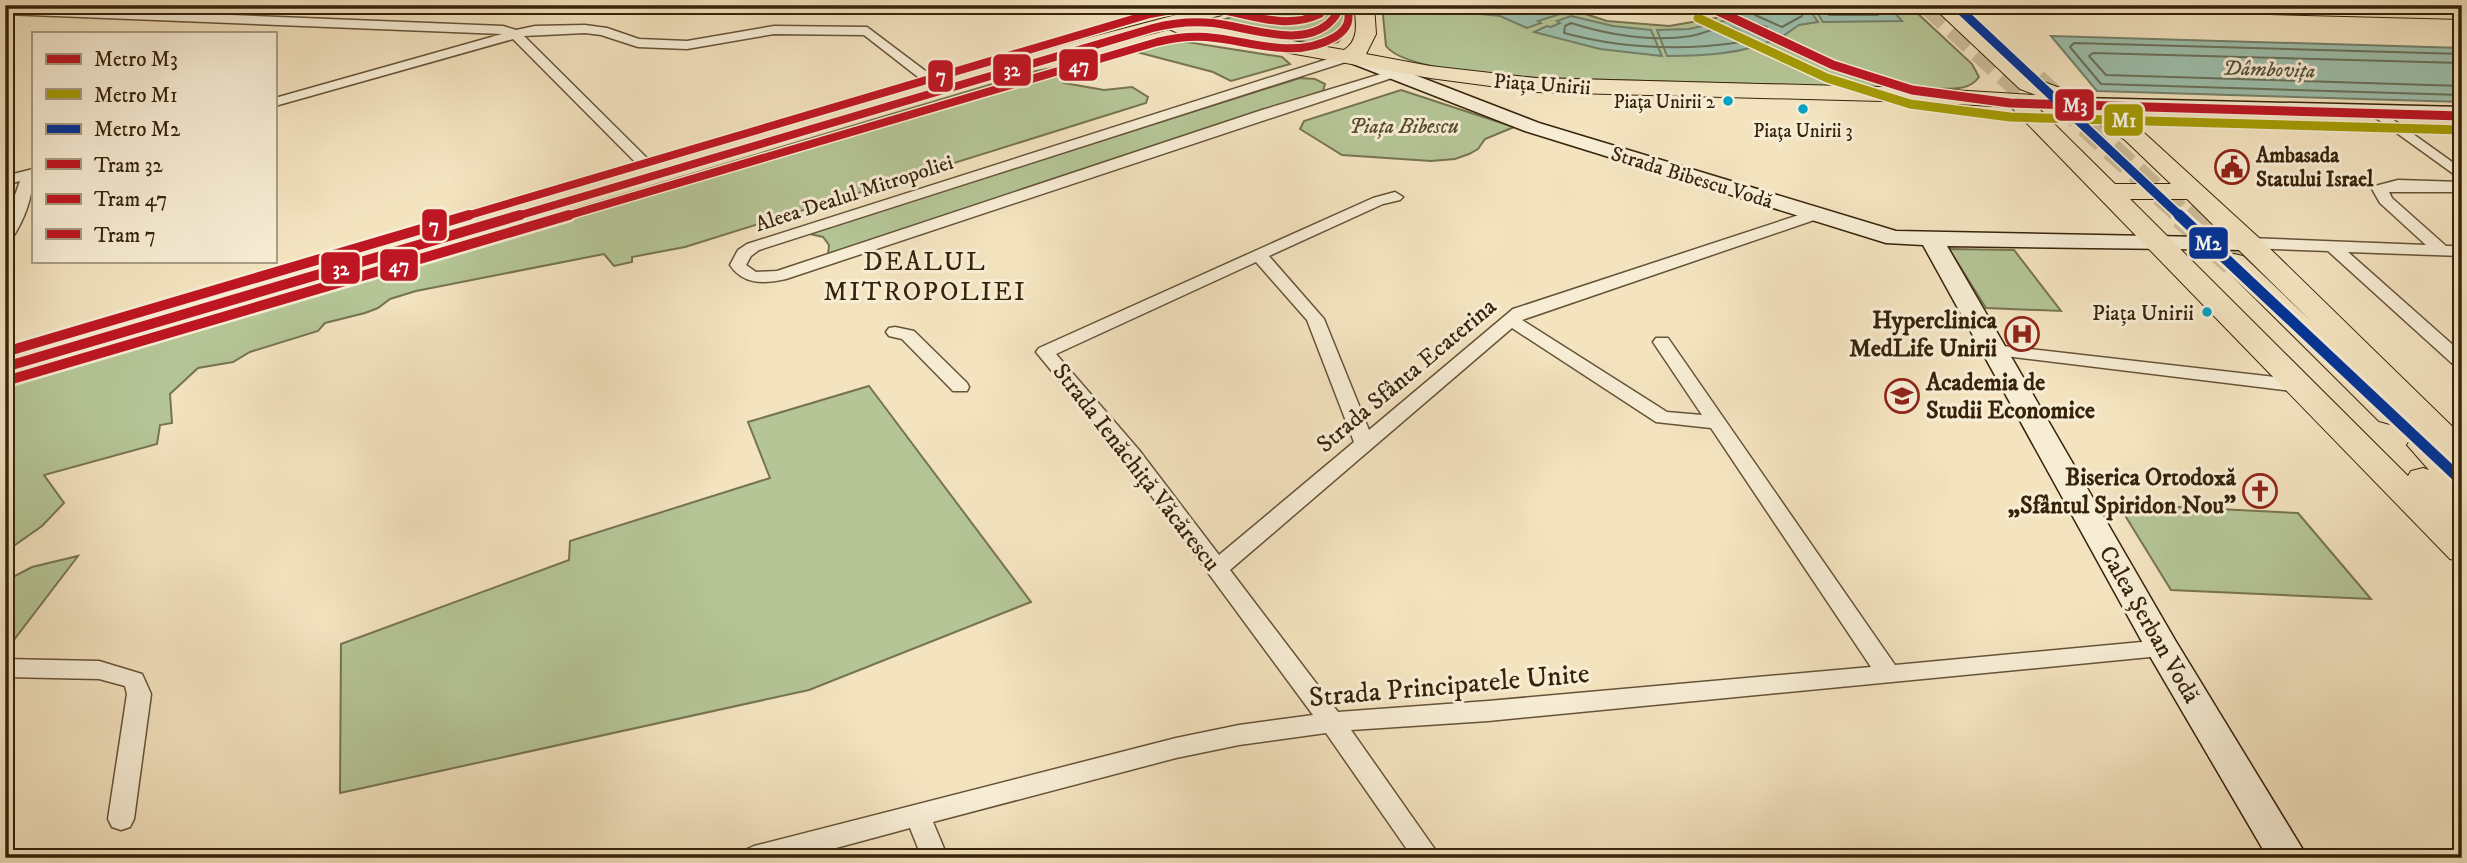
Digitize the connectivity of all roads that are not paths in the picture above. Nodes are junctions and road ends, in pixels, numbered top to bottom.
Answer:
1 (1199, 5) edge
2 (1238, 5) edge
3 (1364, 5) edge
4 (1941, 5) edge
5 (2153, 5) edge
6 (5, 10) edge
7 (2462, 13) edge
8 (1149, 27) junction
9 (515, 34) junction
10 (1367, 39) junction
11 (1350, 56) junction
12 (1404, 70) junction
13 (941, 88) junction
14 (2023, 92) junction
15 (276, 102) edge
16 (2081, 104) junction
17 (2374, 110) junction
18 (2462, 113) edge
19 (653, 172) junction
20 (32, 173) edge
21 (2462, 176) edge
22 (5, 181) edge
23 (2462, 187) edge
24 (2194, 191) junction
25 (2110, 192) junction
26 (1395, 197) dead end
27 (1814, 215) junction
28 (5, 237) edge
29 (1933, 240) junction
30 (2159, 242) junction
31 (2332, 246) junction
32 (2441, 250) junction
33 (2462, 251) edge
34 (1259, 255) junction
35 (2230, 255) junction
36 (1509, 320) junction
37 (895, 332) dead end
38 (1662, 342) dead end
39 (1994, 350) junction
40 (5, 363) edge
41 (2462, 363) edge
42 (2301, 386) junction
43 (960, 387) dead end
44 (1716, 422) junction
45 (1365, 445) junction
46 (2462, 455) edge
47 (2462, 483) edge
48 (2462, 518) edge
49 (2462, 550) edge
50 (1218, 568) junction
51 (2163, 649) junction
52 (5, 668) edge
53 (1888, 673) junction
54 (1332, 722) junction
55 (918, 817) junction
56 (121, 819) dead end
57 (754, 858) edge
58 (935, 858) edge
59 (1428, 858) edge
60 (2289, 858) edge

1 - 8 main road
2 - 8 main road
3 - 10 main road
4 - 14 main road
5 - 7 main road
6 - 9 street
8 - 11 main road
8 - 13 main road
9 - 13 street
9 - 15 street
9 - 19 street
10 - 11 main road
10 - 12 main road, Piața Unirii
11 - 12 main road, Piața Unirii
11 - 12 street, Aleea Dealul Mitropoliei
12 - 14 main road, Piața Unirii
12 - 27 street, Strada Bibescu Vodă
13 - 19 main road
14 - 16 main road, Piața Unirii
14 - 25 main road
16 - 17 street
16 - 24 main road
17 - 18 street
17 - 21 street
19 - 40 main road
20 - 22 street
20 - 28 street
23 - 32 street
24 - 25 main road
24 - 35 main road
25 - 30 main road
26 - 34 street, Strada Ienăchiță Văcărescu
27 - 29 street, Strada Bibescu Vodă
27 - 36 street, Strada Sfânta Ecaterina
29 - 30 street, Strada Bibescu Vodă
29 - 39 street, Calea Șerban Vodă
30 - 35 street, Strada Bibescu Vodă
30 - 42 main road
31 - 32 street
31 - 35 street
31 - 41 street
32 - 33 street
34 - 45 street
34 - 50 street, Strada Ienăchiță Văcărescu
35 - 46 main road
35 - 47 main road
35 - 48 main road
36 - 44 street
36 - 45 street, Strada Sfânta Ecaterina
37 - 43 street
38 - 44 street
39 - 42 street
39 - 51 street, Calea Șerban Vodă
42 - 49 main road
44 - 53 street
45 - 50 street, Strada Sfânta Ecaterina
50 - 54 street, Strada Ienăchiță Văcărescu
51 - 53 street, Strada Principatele Unite
51 - 60 street, Calea Șerban Vodă
52 - 56 street
53 - 54 street, Strada Principatele Unite
54 - 55 street, Strada Principatele Unite
54 - 59 street, Strada Ienăchiță Văcărescu
55 - 57 street, Strada Principatele Unite
55 - 58 street

